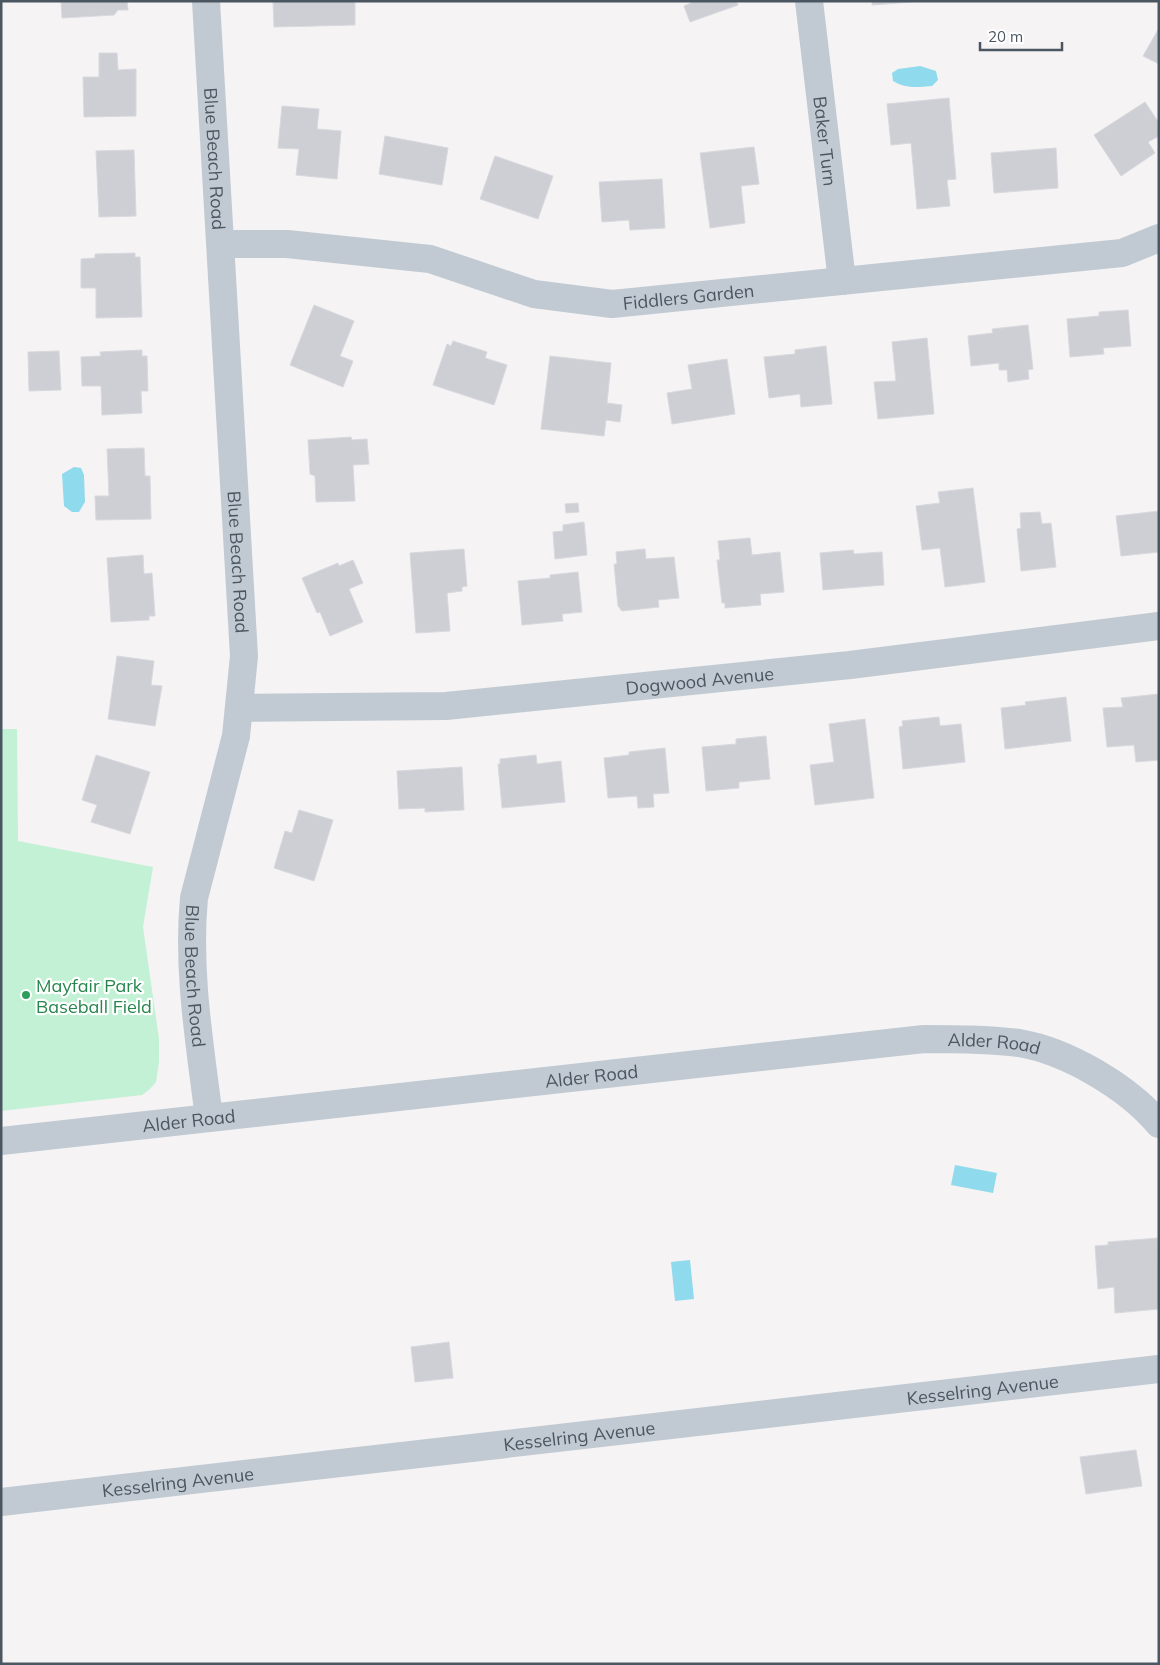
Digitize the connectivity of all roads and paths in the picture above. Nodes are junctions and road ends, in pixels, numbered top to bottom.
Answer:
1 (206, 1) edge
2 (810, 1) edge
3 (1159, 238) edge
4 (221, 244) junction
5 (842, 281) junction
6 (1159, 626) edge
7 (239, 708) junction
8 (209, 1118) junction
9 (1159, 1124) edge
10 (1, 1141) edge
11 (1159, 1369) edge
12 (1, 1502) edge

1 - 4 street, Blue Beach Road
2 - 5 street, Baker Turn
3 - 5 street, Fiddlers Garden
4 - 5 street, Fiddlers Garden
4 - 7 street, Blue Beach Road
6 - 7 street, Dogwood Avenue
7 - 8 street, Blue Beach Road
8 - 9 street, Alder Road
8 - 10 street, Alder Road
11 - 12 street, Kesselring Avenue

